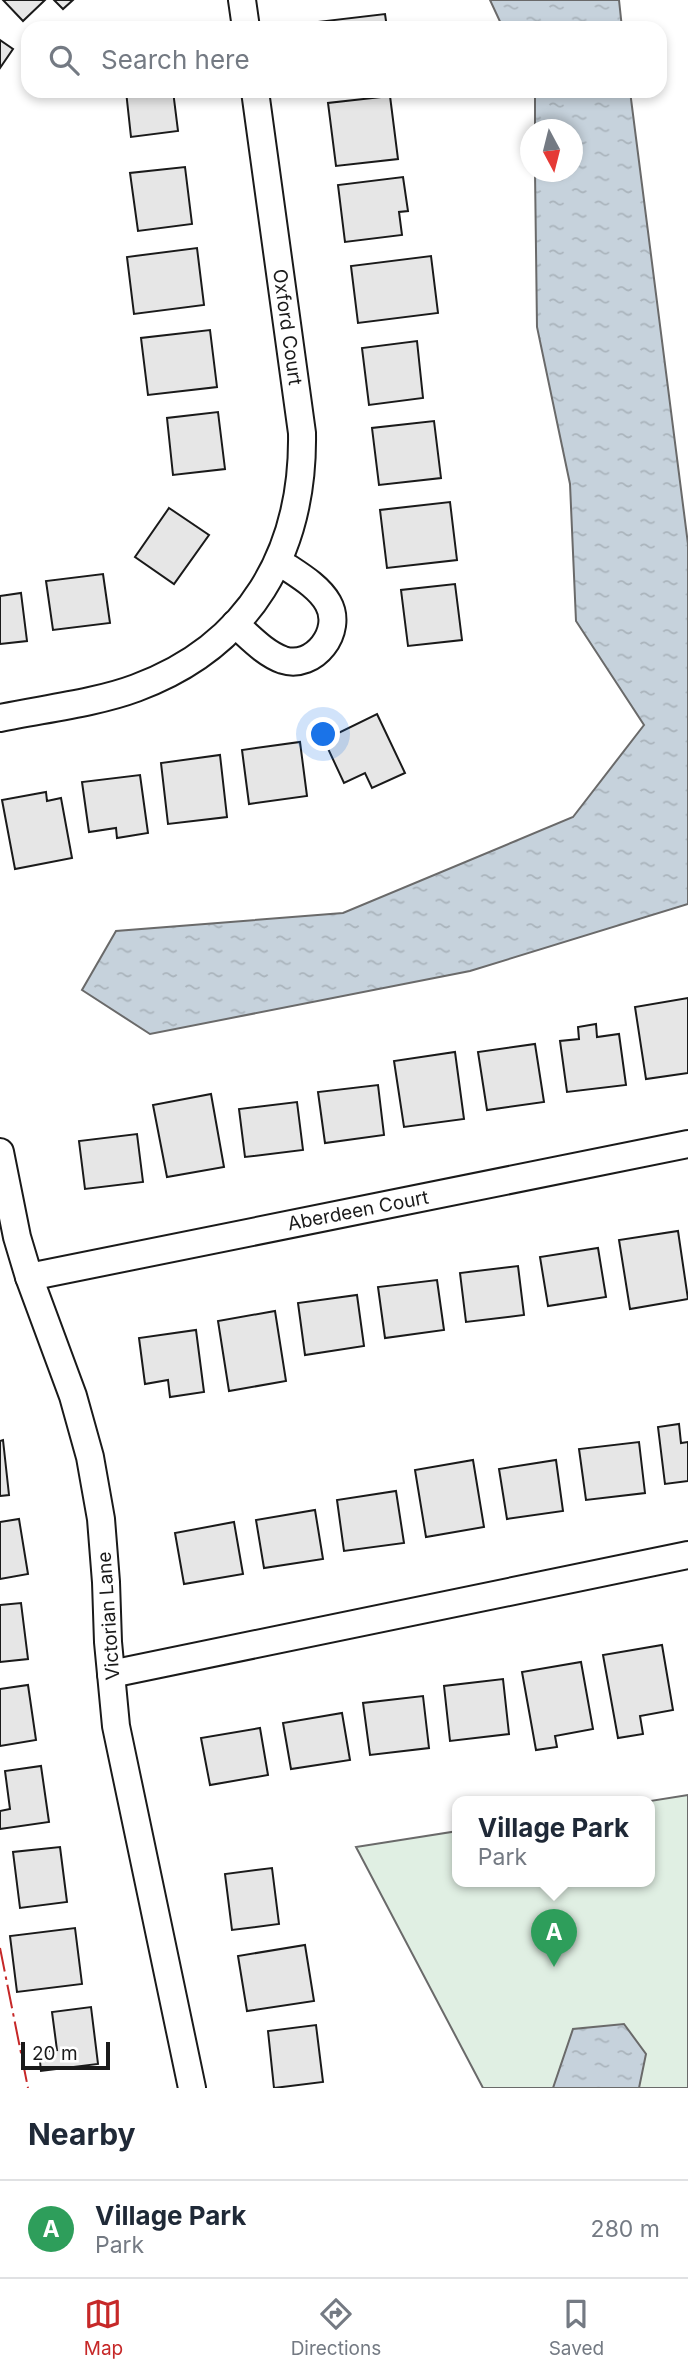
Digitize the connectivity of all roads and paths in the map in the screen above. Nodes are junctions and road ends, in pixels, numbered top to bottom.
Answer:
1 (242, 0) edge
2 (245, 21) edge
3 (256, 98) edge
4 (278, 561) junction
5 (235, 625) junction
6 (0, 718) edge
7 (688, 1144) edge
8 (0, 1152) edge
9 (29, 1277) junction
10 (688, 1555) edge
11 (111, 1674) junction
12 (192, 2088) edge

1 - 2 street
3 - 4 street, Oxford Court
4 - 5 street, Oxford Court
4 - 5 street
5 - 6 street, Oxford Court
7 - 9 street, Aberdeen Court
8 - 9 street, Victorian Lane
9 - 11 street, Victorian Lane
10 - 11 street
11 - 12 street, Victorian Lane

